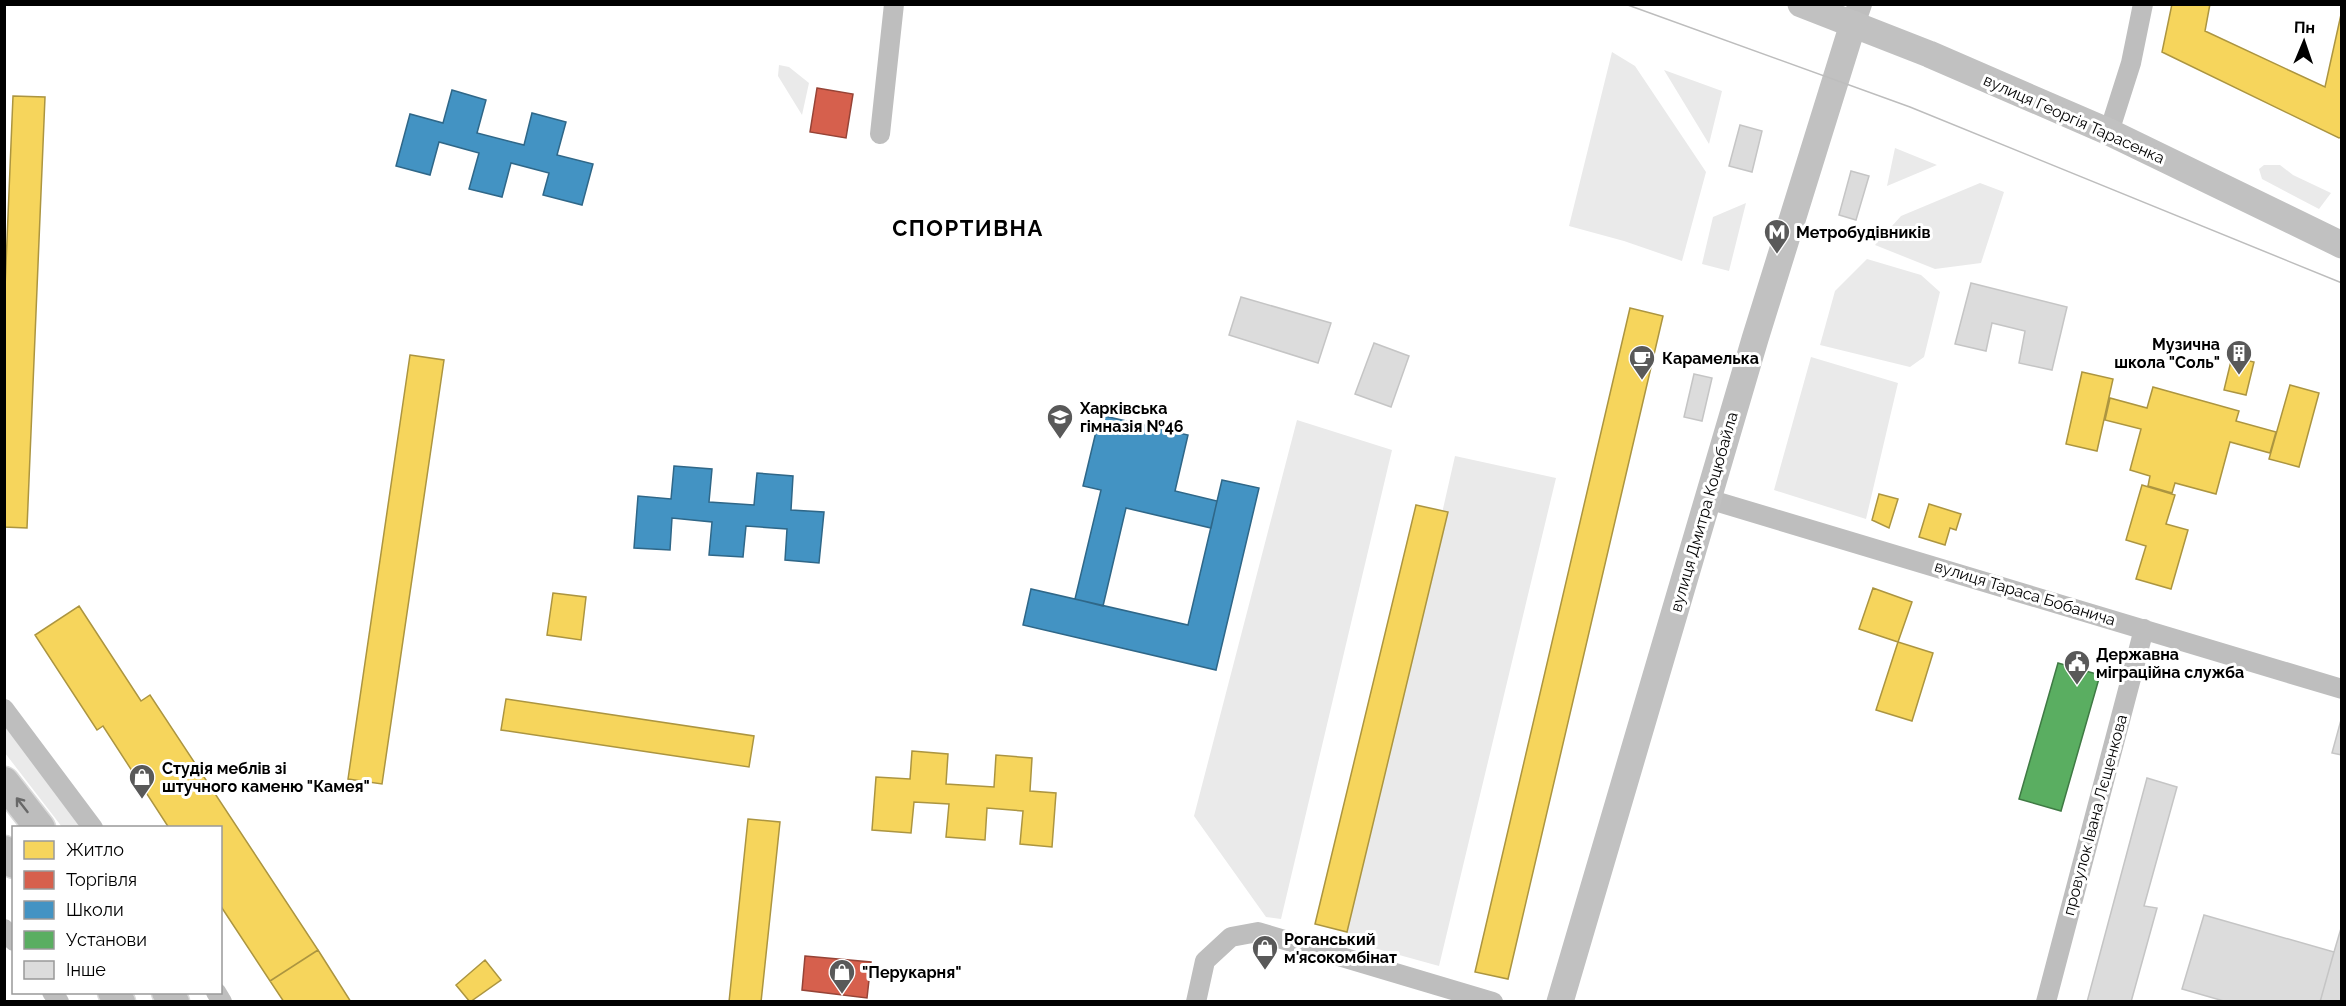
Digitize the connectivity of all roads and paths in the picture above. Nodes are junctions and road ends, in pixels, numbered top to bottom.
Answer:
1 (894, 4) edge
2 (1801, 4) edge
3 (2143, 4) edge
4 (1856, 14) edge
5 (2109, 132) junction
6 (880, 134) dead end
7 (2342, 245) edge
8 (1708, 499) junction
9 (2144, 629) junction
10 (2342, 689) edge
11 (4, 709) edge
12 (4, 782) edge
13 (38, 826) edge
14 (92, 826) edge
15 (1196, 1002) edge
16 (1493, 1002) edge
17 (1560, 1002) edge
18 (2046, 1002) edge

1 - 6 street
2 - 4 main road, вулиця Георгія Тарасенка
3 - 5 street
4 - 5 main road, вулиця Георгія Тарасенка
4 - 8 main road, вулиця Дмитра Коцюбайла
5 - 7 main road, вулиця Георгія Тарасенка
8 - 9 street, вулиця Тараса Бобанича
8 - 17 main road, вулиця Дмитра Коцюбайла
9 - 10 street, вулиця Тараса Бобанича
9 - 18 street, провулок Івана Лєщенкова
11 - 14 street
13 -> 12 main road
15 - 16 street

